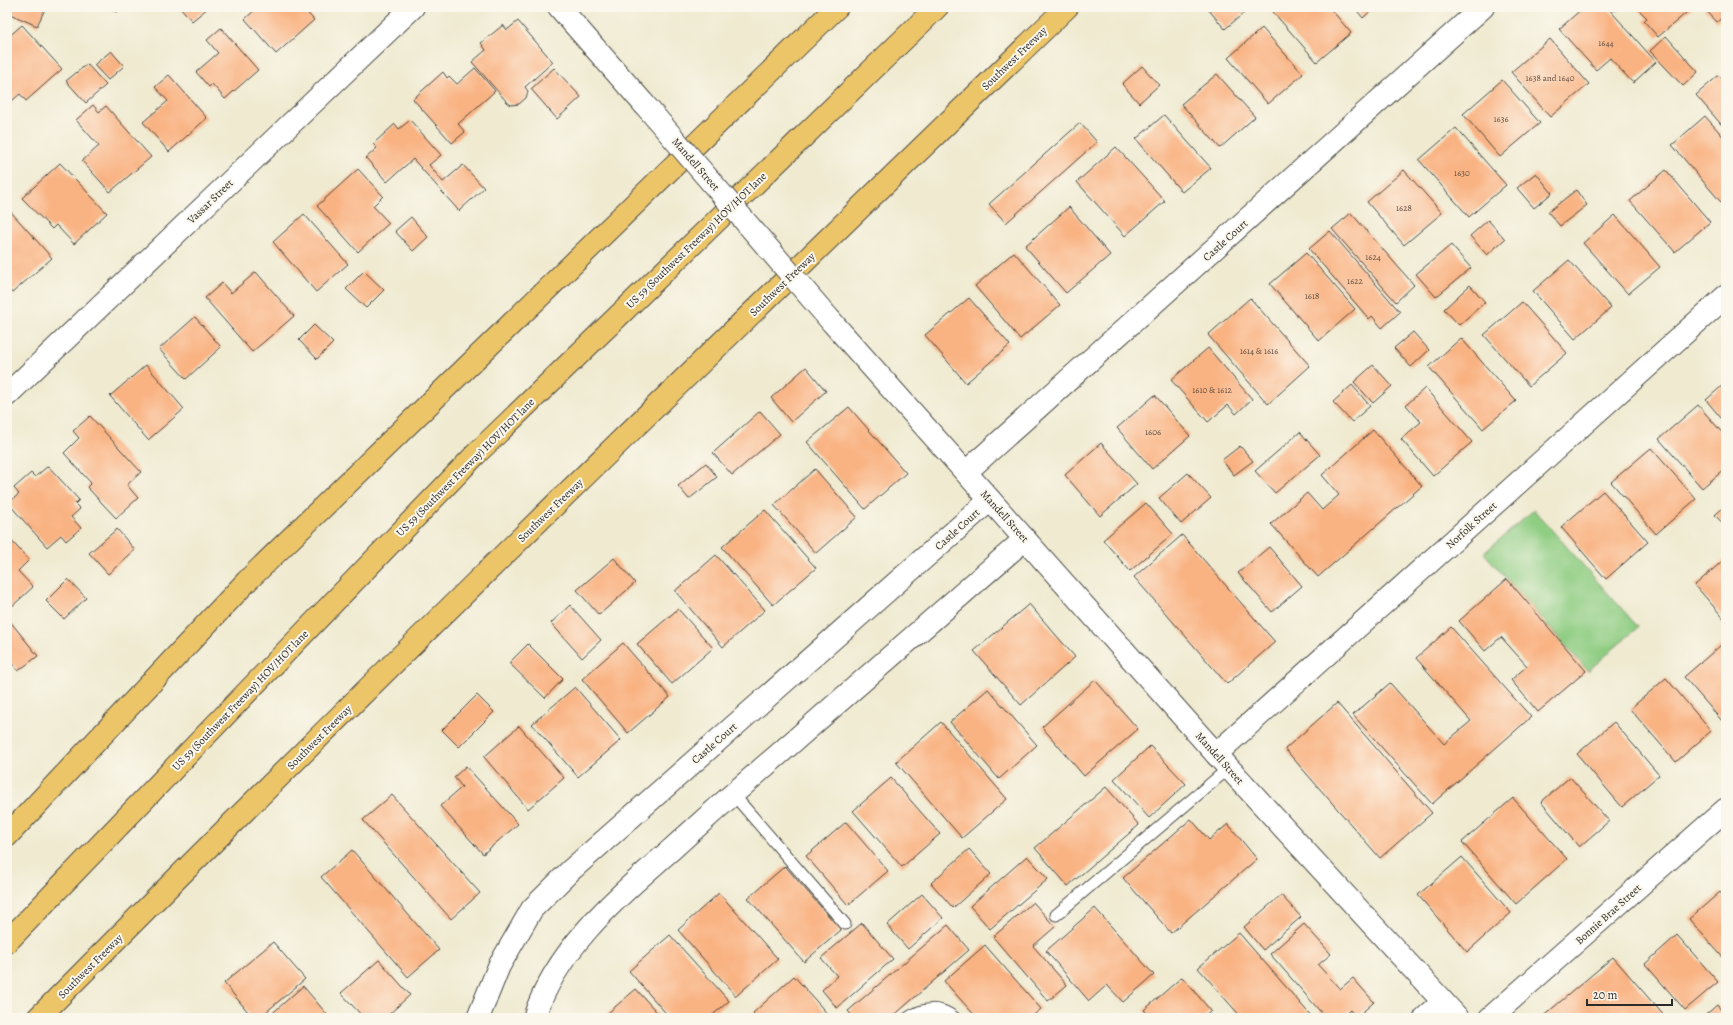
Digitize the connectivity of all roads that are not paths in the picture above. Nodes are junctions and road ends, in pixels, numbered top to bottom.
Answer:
1 (413, 7) edge
2 (559, 7) edge
3 (837, 7) edge
4 (937, 7) edge
5 (1067, 7) edge
6 (1483, 7) edge
7 (1726, 296) edge
8 (7, 395) edge
9 (966, 472) junction
10 (990, 500) junction
11 (1025, 539) junction
12 (1222, 761) junction
13 (732, 794) junction
14 (1726, 809) edge
15 (7, 836) edge
16 (1056, 915) dead end
17 (845, 924) dead end
18 (7, 942) edge
19 (1443, 1002) junction
20 (38, 1018) edge
21 (478, 1018) edge
22 (534, 1018) edge
23 (908, 1018) edge
24 (955, 1018) edge
25 (1425, 1018) edge
26 (1458, 1018) edge
27 (1490, 1018) edge

1 - 8 street, Vassar Street
2 - 9 street, Mandell Street, bridge
3 - 15 highway
4 - 18 highway, US 59 (Southwest Freeway) HOV/HOT lane
5 - 20 highway, Southwest Freeway
6 - 9 street, Castle Court
7 - 12 street, Norfolk Street
9 - 10 street, Mandell Street
10 - 11 street, Mandell Street
10 - 21 street, Castle Court
11 - 12 street, Mandell Street
11 - 13 street
12 - 16 lane
12 - 19 street, Mandell Street
13 - 17 lane
13 - 22 street
14 - 27 street, Bonnie Brae Street
19 - 25 street
19 - 26 street, Mandell Street
23 - 24 lane

